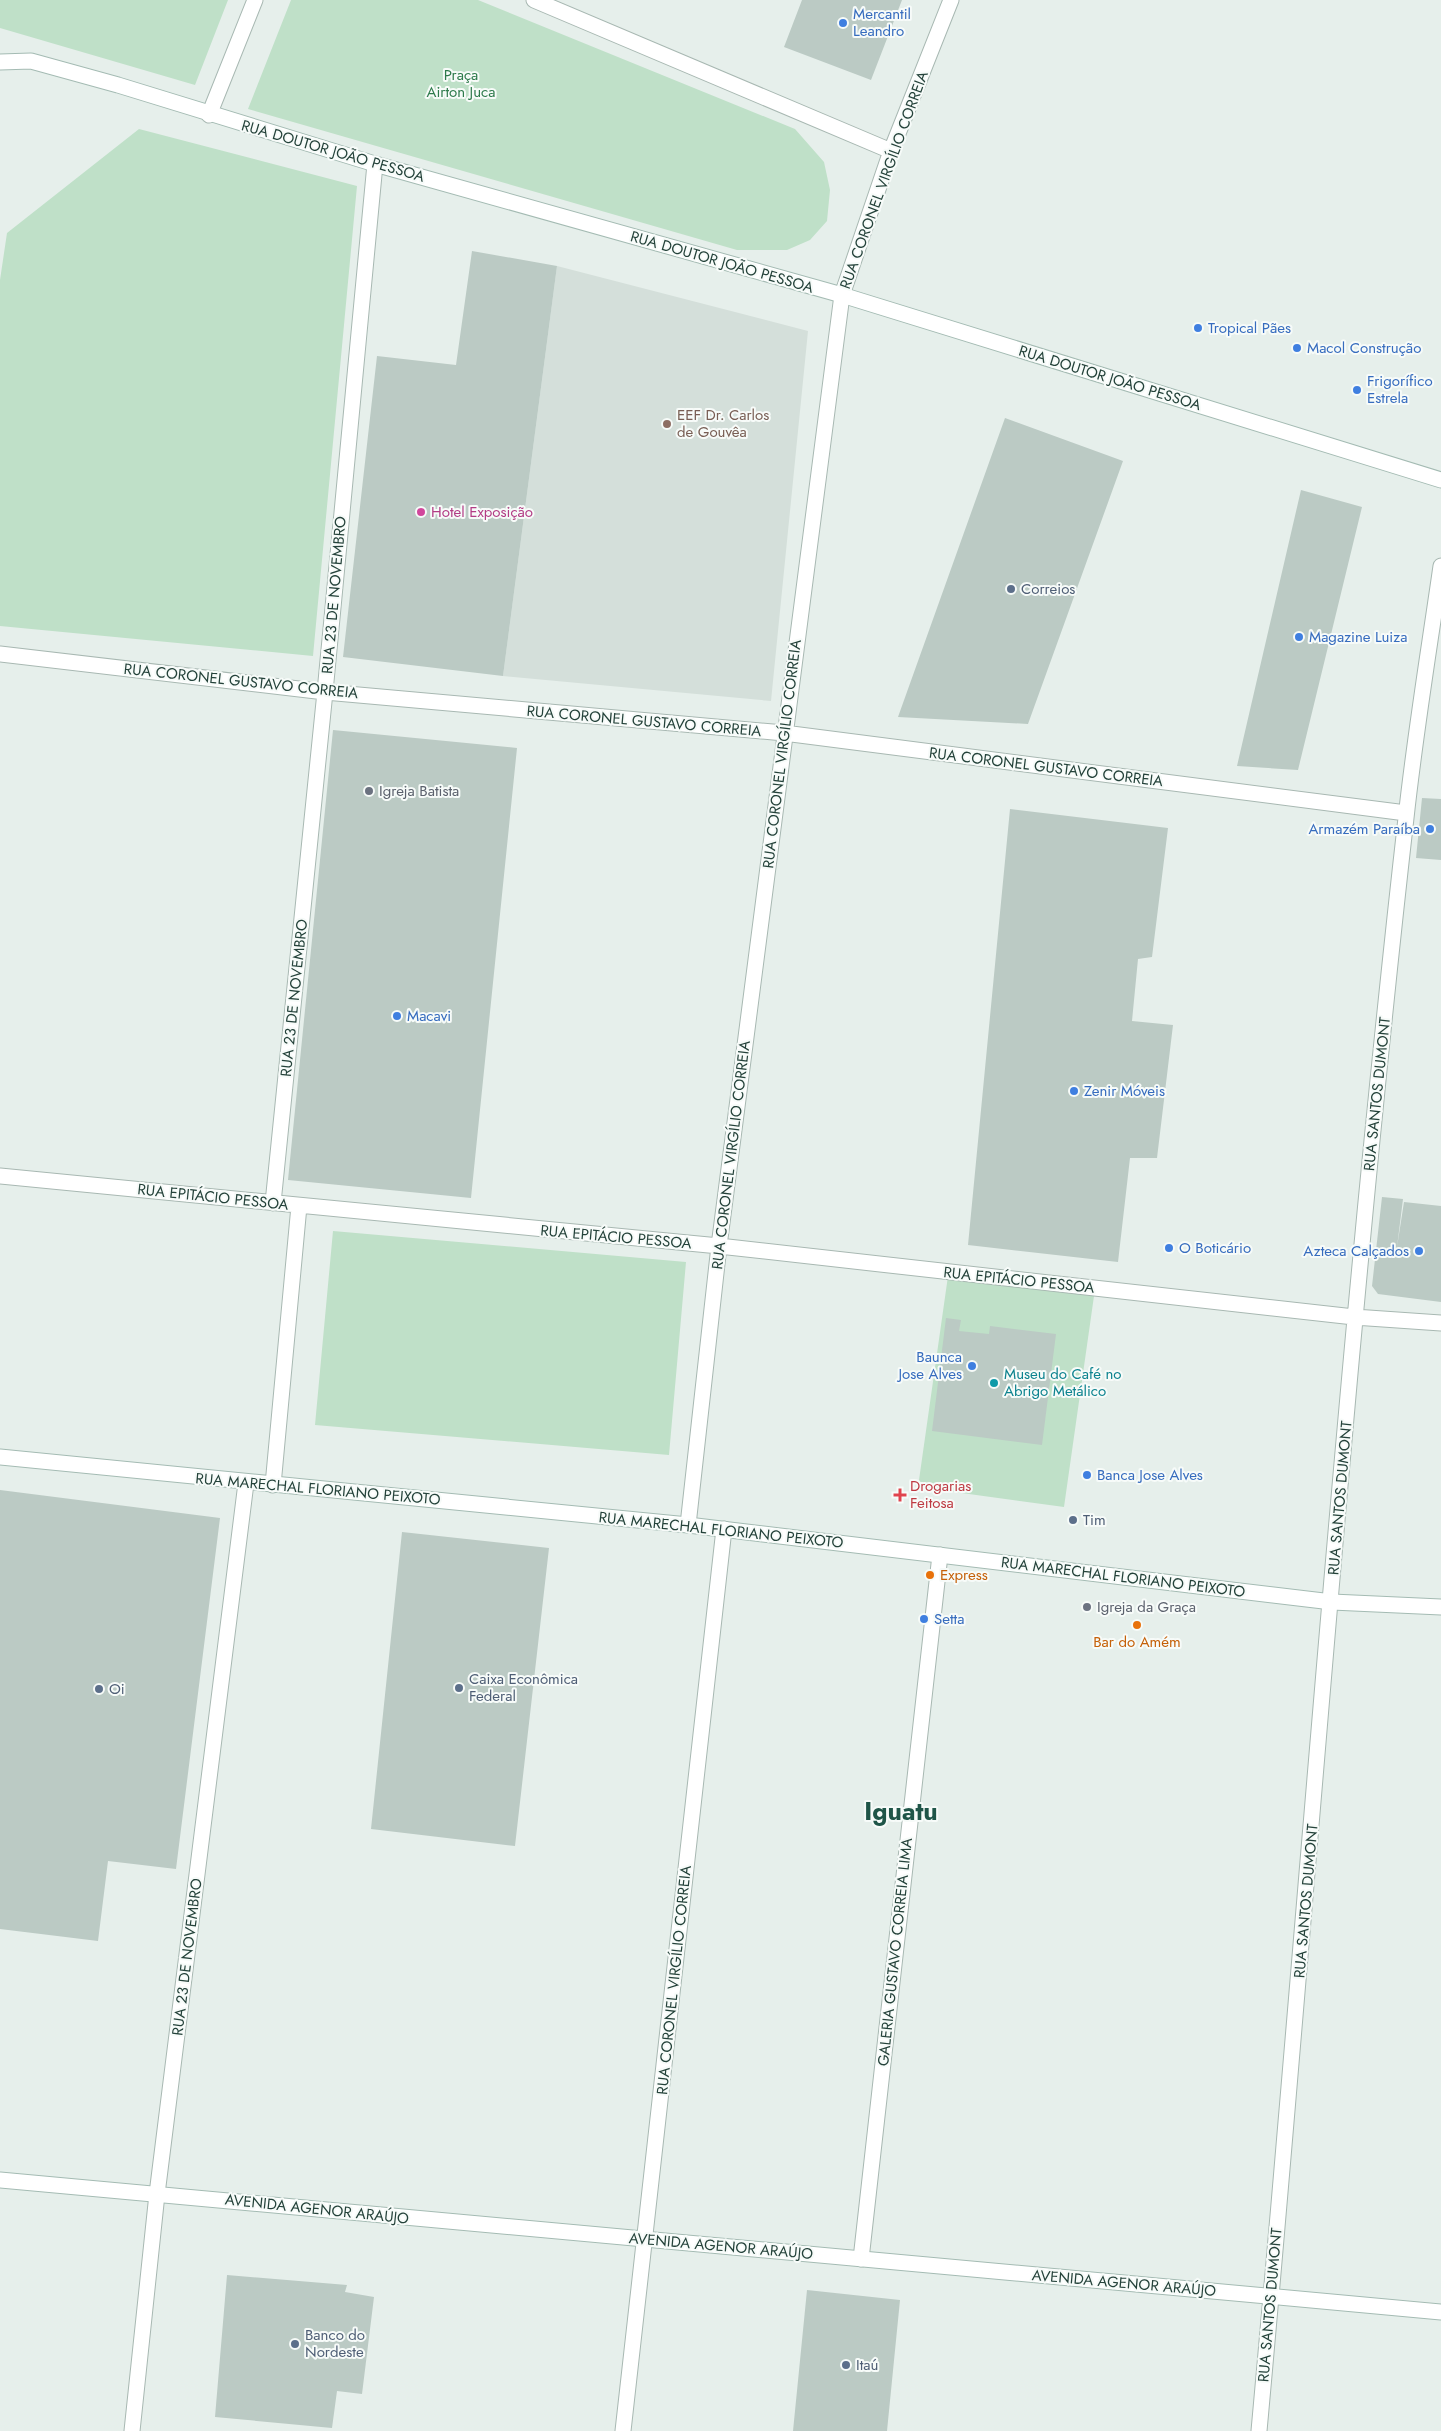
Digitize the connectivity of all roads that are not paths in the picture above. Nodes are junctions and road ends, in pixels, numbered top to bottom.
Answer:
1 (255, 0) edge
2 (534, 0) edge
3 (951, 0) edge
4 (0, 62) edge
5 (208, 115) junction
6 (891, 151) junction
7 (375, 164) junction
8 (842, 295) junction
9 (1441, 480) edge
10 (1441, 566) edge
11 (0, 654) edge
12 (325, 692) junction
13 (784, 733) junction
14 (1406, 814) junction
15 (0, 1176) edge
16 (273, 1204) junction
17 (299, 1206) junction
18 (719, 1246) junction
19 (1354, 1317) junction
20 (1441, 1323) edge
21 (0, 1457) edge
22 (246, 1483) junction
23 (273, 1485) junction
24 (688, 1525) junction
25 (724, 1530) junction
26 (940, 1555) junction
27 (1332, 1602) junction
28 (1441, 1607) edge
29 (0, 2180) edge
30 (157, 2194) junction
31 (646, 2238) junction
32 (861, 2259) junction
33 (1271, 2297) junction
34 (1441, 2312) edge
35 (132, 2431) edge
36 (623, 2431) edge
37 (1259, 2431) edge

1 - 5 street
2 - 6 street
3 - 6 street, RUA CORONEL VIRGÍLIO CORREIA
4 - 5 street, RUA DOUTOR JOÃO PESSOA
5 - 7 street, RUA DOUTOR JOÃO PESSOA
6 - 8 street, RUA CORONEL VIRGÍLIO CORREIA
7 - 8 street, RUA DOUTOR JOÃO PESSOA
7 - 12 street, RUA 23 DE NOVEMBRO
8 - 9 street, RUA DOUTOR JOÃO PESSOA
8 - 13 street, RUA CORONEL VIRGÍLIO CORREIA
10 - 14 street, RUA SANTOS DUMONT
11 - 12 street, RUA CORONEL GUSTAVO CORREIA
12 - 13 street, RUA CORONEL GUSTAVO CORREIA
12 - 16 street, RUA 23 DE NOVEMBRO
13 - 14 street, RUA CORONEL GUSTAVO CORREIA
13 - 18 street, RUA CORONEL VIRGÍLIO CORREIA
14 - 19 street, RUA SANTOS DUMONT
15 - 16 street, RUA EPITÁCIO PESSOA
16 - 17 street, RUA EPITÁCIO PESSOA
17 - 18 street, RUA EPITÁCIO PESSOA
17 - 23 street
18 - 19 street, RUA EPITÁCIO PESSOA
18 - 24 street, RUA CORONEL VIRGÍLIO CORREIA
19 - 20 street, RUA EPITÁCIO PESSOA
19 - 27 street, RUA SANTOS DUMONT
21 - 22 street, RUA MARECHAL FLORIANO PEIXOTO
22 - 23 street, RUA MARECHAL FLORIANO PEIXOTO
22 - 30 street, RUA 23 DE NOVEMBRO
23 - 24 street, RUA MARECHAL FLORIANO PEIXOTO
24 - 25 street, RUA MARECHAL FLORIANO PEIXOTO
25 - 26 street, RUA MARECHAL FLORIANO PEIXOTO
25 - 31 street, RUA CORONEL VIRGÍLIO CORREIA
26 - 27 street, RUA MARECHAL FLORIANO PEIXOTO
26 - 32 street, GALERIA GUSTAVO CORREIA LIMA
27 - 28 street, RUA MARECHAL FLORIANO PEIXOTO
27 - 33 street, RUA SANTOS DUMONT
29 - 30 street, AVENIDA AGENOR ARAÚJO
30 - 31 street, AVENIDA AGENOR ARAÚJO
30 - 35 street, RUA 23 DE NOVEMBRO
31 - 32 street, AVENIDA AGENOR ARAÚJO
31 - 36 street, RUA CORONEL VIRGÍLIO CORREIA
32 - 33 street, AVENIDA AGENOR ARAÚJO
33 - 34 street, AVENIDA AGENOR ARAÚJO
33 - 37 street, RUA SANTOS DUMONT

